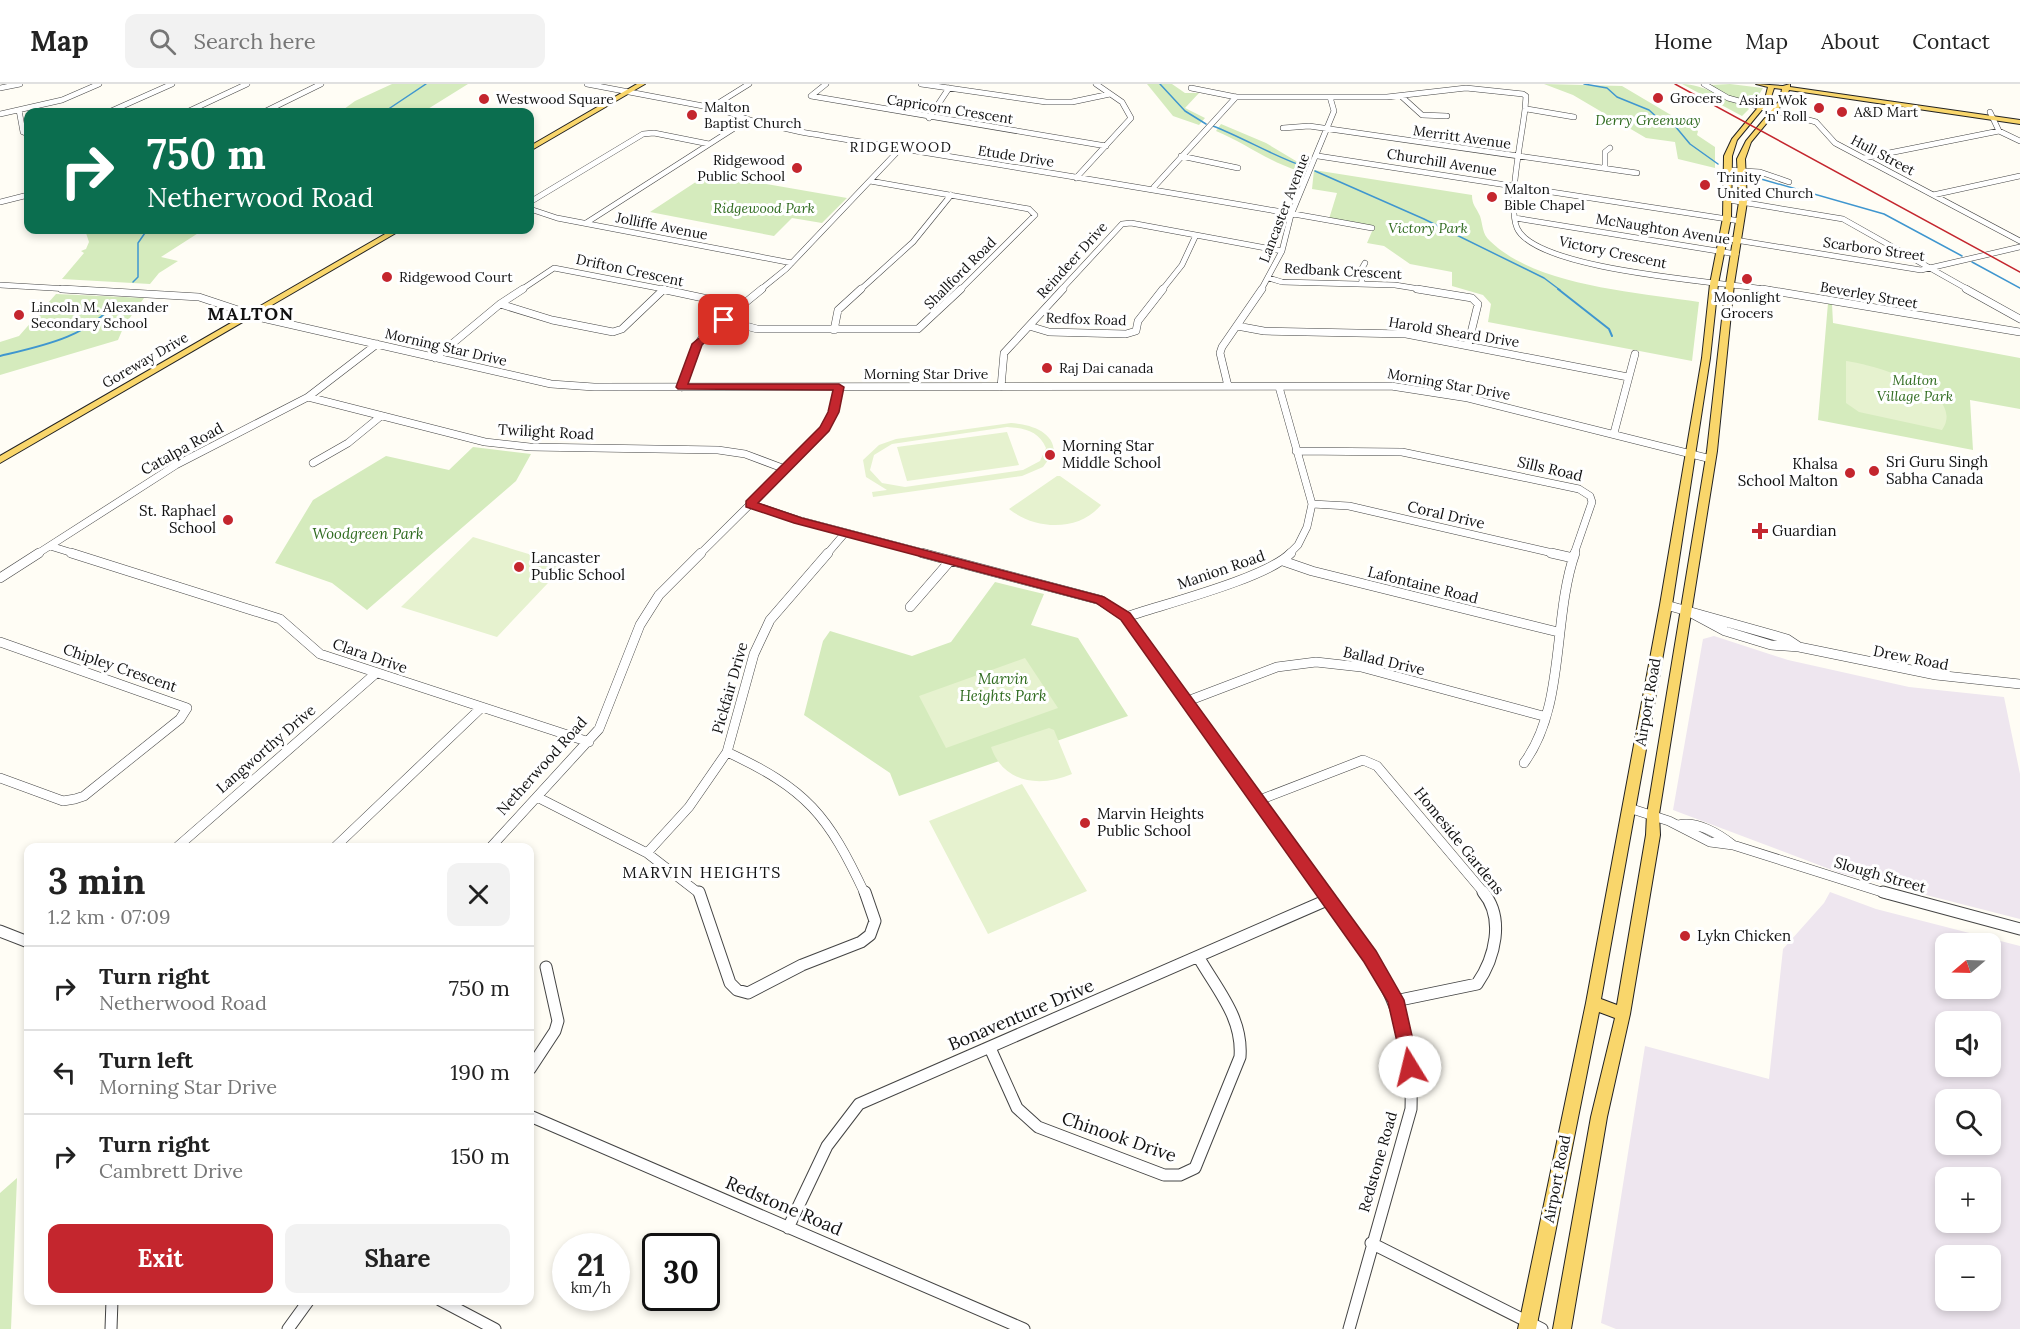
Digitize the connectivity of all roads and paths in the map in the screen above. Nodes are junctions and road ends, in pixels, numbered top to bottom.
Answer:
1 (20, 84) edge
2 (99, 84) edge
3 (172, 84) edge
4 (247, 84) edge
5 (321, 84) edge
6 (587, 84) edge
7 (642, 84) edge
8 (749, 84) edge
9 (826, 84) edge
10 (921, 84) edge
11 (1096, 84) edge
12 (1704, 84) edge
13 (1759, 84) edge
14 (1797, 84) edge
15 (1808, 84) edge
16 (1772, 85) edge
17 (1787, 86) edge
18 (0, 88) edge
19 (949, 88) junction
20 (1191, 88) dead end
21 (1837, 90) junction
22 (626, 93) junction
23 (1826, 93) junction
24 (1110, 94) junction
25 (1401, 96) junction
26 (1236, 97) junction
27 (1330, 97) junction
28 (1783, 99) junction
29 (712, 107) junction
30 (1762, 107) junction
31 (28, 108) edge
32 (118, 108) edge
33 (196, 108) edge
34 (272, 108) edge
35 (24, 109) edge
36 (1527, 109) junction
37 (19, 110) junction
38 (1775, 110) junction
39 (0, 114) edge
40 (1991, 115) junction
41 (1447, 116) dead end
42 (1574, 117) dead end
43 (2020, 117) edge
44 (929, 118) junction
45 (747, 120) junction
46 (2020, 122) edge
47 (1283, 128) dead end
48 (1327, 129) junction
49 (2000, 131) junction
50 (24, 132) edge
51 (2020, 141) edge
52 (709, 144) junction
53 (1106, 146) junction
54 (534, 147) edge
55 (1610, 148) dead end
56 (900, 149) junction
57 (1181, 156) junction
58 (1317, 156) junction
59 (1520, 157) junction
60 (1864, 158) junction
61 (1605, 166) junction
62 (1238, 168) dead end
63 (1727, 170) junction
64 (1741, 171) junction
65 (1637, 173) dead end
66 (2020, 176) edge
67 (1076, 178) junction
68 (870, 181) junction
69 (1789, 182) dead end
70 (1516, 185) junction
71 (1154, 187) junction
72 (951, 195) junction
73 (1933, 195) junction
74 (24, 196) edge
75 (534, 200) edge
76 (1729, 200) junction
77 (0, 202) edge
78 (1743, 202) junction
79 (534, 210) edge
80 (1291, 215) junction
81 (1515, 218) junction
82 (1727, 218) junction
83 (1740, 221) junction
84 (586, 223) junction
85 (1372, 228) dead end
86 (2020, 232) edge
87 (390, 234) edge
88 (2008, 234) junction
89 (1196, 235) junction
90 (1723, 238) junction
91 (1737, 240) junction
92 (2020, 241) edge
93 (2020, 247) edge
94 (1282, 251) junction
95 (1719, 251) junction
96 (1736, 254) junction
97 (792, 263) junction
98 (1365, 263) dead end
99 (1931, 269) junction
100 (1269, 278) junction
101 (1362, 282) junction
102 (1714, 284) junction
103 (1730, 284) junction
104 (0, 285) edge
105 (664, 289) junction
106 (500, 304) junction
107 (741, 306) junction
108 (250, 314) junction
109 (2020, 319) edge
110 (724, 320) junction
111 (1029, 326) junction
112 (1237, 326) junction
113 (834, 330) junction
114 (2020, 332) edge
115 (377, 344) junction
116 (1468, 345) junction
117 (1635, 354) dead end
118 (435, 358) junction
119 (1706, 358) junction
120 (1723, 360) junction
121 (1628, 377) junction
122 (681, 387) junction
123 (839, 387) junction
124 (1001, 387) junction
125 (1228, 387) junction
126 (1279, 387) junction
127 (308, 397) junction
128 (1698, 399) junction
129 (1718, 403) junction
130 (381, 416) junction
131 (1614, 433) junction
132 (1296, 451) junction
133 (1689, 453) junction
134 (1711, 459) junction
135 (0, 460) edge
136 (313, 463) dead end
137 (785, 469) junction
138 (750, 504) junction
139 (1312, 504) junction
140 (845, 533) junction
141 (50, 546) junction
142 (1573, 558) junction
143 (950, 561) junction
144 (1283, 561) junction
145 (0, 578) edge
146 (1666, 605) junction
147 (910, 607) dead end
148 (1686, 610) junction
149 (1126, 616) junction
150 (1558, 632) junction
151 (0, 642) edge
152 (375, 674) junction
153 (2020, 684) edge
154 (1185, 702) junction
155 (481, 708) junction
156 (1543, 716) junction
157 (589, 742) junction
158 (727, 753) junction
159 (1524, 763) dead end
160 (0, 778) edge
161 (537, 797) junction
162 (1257, 801) junction
163 (1629, 808) junction
164 (1653, 814) junction
165 (182, 843) edge
166 (339, 843) edge
167 (495, 843) edge
168 (647, 853) junction
169 (1327, 900) junction
170 (2020, 929) edge
171 (0, 931) edge
172 (24, 940) edge
173 (1198, 958) junction
174 (546, 967) dead end
175 (1395, 1000) junction
176 (1593, 1003) junction
177 (1623, 1014) junction
178 (990, 1047) junction
179 (534, 1063) edge
180 (534, 1118) edge
181 (788, 1227) junction
182 (1371, 1243) junction
183 (112, 1305) edge
184 (305, 1305) edge
185 (449, 1305) edge
186 (1532, 1327) edge
187 (111, 1329) edge
188 (288, 1329) edge
189 (494, 1329) edge
190 (1024, 1329) edge
191 (1348, 1329) edge
192 (1562, 1329) edge

1 - 18 street
2 - 31 street
3 - 32 street
4 - 33 street
5 - 34 street
6 - 22 street, Etude Drive
7 - 22 main road
8 - 29 street
9 - 44 street, Capricorn Crescent
10 - 19 street
11 - 24 street
12 - 30 street, Hull Street
13 - 16 main road
14 - 21 main road
15 - 21 main road
16 - 17 main road
16 - 30 main road, Airport Road
17 - 23 main road
17 - 28 main road, Airport Road
19 - 24 street
19 - 44 street
20 - 26 street
21 - 40 main road
22 - 29 street, Etude Drive
22 - 54 main road
23 - 28 main road
23 - 40 main road
24 - 53 street
25 - 27 street
25 - 36 street
25 - 41 street
26 - 27 street
26 - 57 street
27 - 48 street, Lancaster Avenue
28 - 38 main road, Airport Road
29 - 45 street, Etude Drive
30 - 38 street, Hull Street
30 - 63 main road, Airport Road
35 - 37 street
36 - 42 street
36 - 59 street
37 - 39 street
37 - 50 street
38 - 60 street, Hull Street
38 - 64 main road, Airport Road
40 - 43 main road
40 - 46 main road
40 - 49 street
44 - 53 street, Capricorn Crescent
45 - 52 street
45 - 56 street, Etude Drive
47 - 48 street, Merritt Avenue
48 - 58 street, Lancaster Avenue
48 - 59 street, Merritt Avenue
49 - 51 street
49 - 60 street
52 - 75 street
52 - 84 street
53 - 67 street
55 - 61 street
56 - 67 street, Etude Drive
56 - 68 street
57 - 62 street
57 - 71 street
58 - 70 street, Churchill Avenue
58 - 80 street, Lancaster Avenue
59 - 61 street, Merritt Avenue
59 - 70 street
60 - 73 street, Hull Street
61 - 65 street, Merritt Avenue
63 - 64 street
63 - 76 main road, Airport Road
64 - 69 street
64 - 78 main road, Airport Road
66 - 73 street
67 - 71 street, Etude Drive
68 - 72 street, Shallford Road
68 - 97 street
70 - 81 street
70 - 82 street, Churchill Avenue
71 - 80 street, Etude Drive
72 - 113 street
72 - 113 street, Shallford Road
73 - 88 street, Hull Street
74 - 77 street
76 - 78 street
76 - 82 main road, Airport Road
78 - 83 main road, Airport Road
78 - 99 street
79 - 84 street, Jolliffe Avenue
80 - 85 street, Etude Drive
80 - 94 street, Lancaster Avenue
81 - 95 street, McNaughton Avenue
81 - 102 street, Victory Crescent
82 - 83 street, Churchill Avenue
82 - 90 main road, Airport Road
83 - 91 main road, Airport Road
84 - 97 street, Jolliffe Avenue
86 - 88 street
87 - 108 main road, Goreway Drive
88 - 92 street, Hull Street
89 - 94 street, Reindeer Drive
89 - 111 street, Reindeer Drive
89 - 111 street, Redfox Road
90 - 91 street, Scarboro Street
90 - 95 main road, Airport Road
91 - 96 main road, Airport Road
91 - 99 street, Scarboro Street
93 - 99 street, Scarboro Street
94 - 100 street, Lancaster Avenue
95 - 96 street, McNaughton Avenue
95 - 102 main road, Airport Road
96 - 103 main road, Airport Road
97 - 107 street
98 - 101 street
99 - 109 street
100 - 101 street, Redbank Crescent
100 - 112 street, Lancaster Avenue
101 - 116 street, Redbank Crescent
102 - 103 street, Beverley Street
102 - 119 main road, Airport Road
103 - 114 street, Beverley Street
103 - 120 main road, Airport Road
104 - 108 street, Morning Star Drive
105 - 106 street, Drifton Crescent
105 - 106 street
105 - 107 street, Drifton Crescent
106 - 118 street, Drifton Crescent
107 - 110 street
108 - 115 street, Morning Star Drive
108 - 135 main road, Goreway Drive
110 - 113 street, Shallford Road
110 - 122 street
111 - 124 street, Reindeer Drive
112 - 116 street, Harold Sheard Drive
112 - 125 street, Lancaster Avenue
115 - 118 street, Morning Star Drive
115 - 127 street, Catalpa Road
116 - 121 street, Harold Sheard Drive
117 - 121 street
118 - 122 street, Morning Star Drive
119 - 120 main road
119 - 128 main road, Airport Road
120 - 129 main road, Airport Road
121 - 131 street
122 - 123 street, Morning Star Drive
123 - 124 street, Morning Star Drive
123 - 137 street, Netherwood Road
124 - 125 street, Morning Star Drive
125 - 126 street, Morning Star Drive
126 - 131 street, Morning Star Drive
126 - 132 street
127 - 130 street, Twilight Road
127 - 141 street, Catalpa Road
128 - 129 main road
128 - 133 main road, Airport Road
129 - 134 main road, Airport Road
130 - 136 street
130 - 137 street, Twilight Road
131 - 133 street, Morning Star Drive
132 - 139 street
132 - 142 street, Sills Road
133 - 134 street, Morning Star Drive
133 - 146 main road, Airport Road
134 - 148 main road, Airport Road
137 - 138 street, Netherwood Road
138 - 140 street, Redstone Road
138 - 157 street, Netherwood Road
139 - 142 street, Coral Drive
139 - 144 street, Manion Road
140 - 143 street, Redstone Road
140 - 158 street, Pickfair Drive
141 - 145 street, Catalpa Road
141 - 152 street, Clara Drive
142 - 150 street, Sills Road
143 - 147 street
143 - 149 street, Redstone Road
144 - 149 street, Manion Road
144 - 150 street, Lafontaine Road
146 - 148 street, Drew Road
146 - 163 main road, Airport Road
148 - 153 street, Drew Road
148 - 164 main road, Airport Road
149 - 154 street, Redstone Road
150 - 156 street, Sills Road
151 - 160 street, Chipley Crescent
152 - 155 street, Clara Drive
152 - 165 street, Langworthy Drive
154 - 156 street, Ballad Drive
154 - 162 street, Redstone Road
155 - 157 street, Clara Drive
155 - 166 street
156 - 159 street, Sills Road
157 - 161 street, Netherwood Road
158 - 168 street, Pickfair Drive
158 - 168 street
161 - 167 street, Netherwood Road
161 - 168 street
162 - 169 street, Redstone Road
162 - 175 street, Homeside Gardens
163 - 164 street, Slough Street
163 - 176 main road, Airport Road
164 - 170 street, Slough Street
164 - 177 main road, Airport Road
169 - 173 street, Bonaventure Drive
169 - 175 street, Redstone Road
171 - 172 street
173 - 178 street, Bonaventure Drive
173 - 178 street, Chinook Drive
174 - 179 street
175 - 182 street, Redstone Road
176 - 177 main road
176 - 186 main road, Airport Road
177 - 192 main road, Airport Road
178 - 181 street, Bonaventure Drive
180 - 181 street, Redstone Road
181 - 190 street, Redstone Road
182 - 186 street
182 - 191 street, Redstone Road
183 - 187 street
184 - 188 street
185 - 189 street

